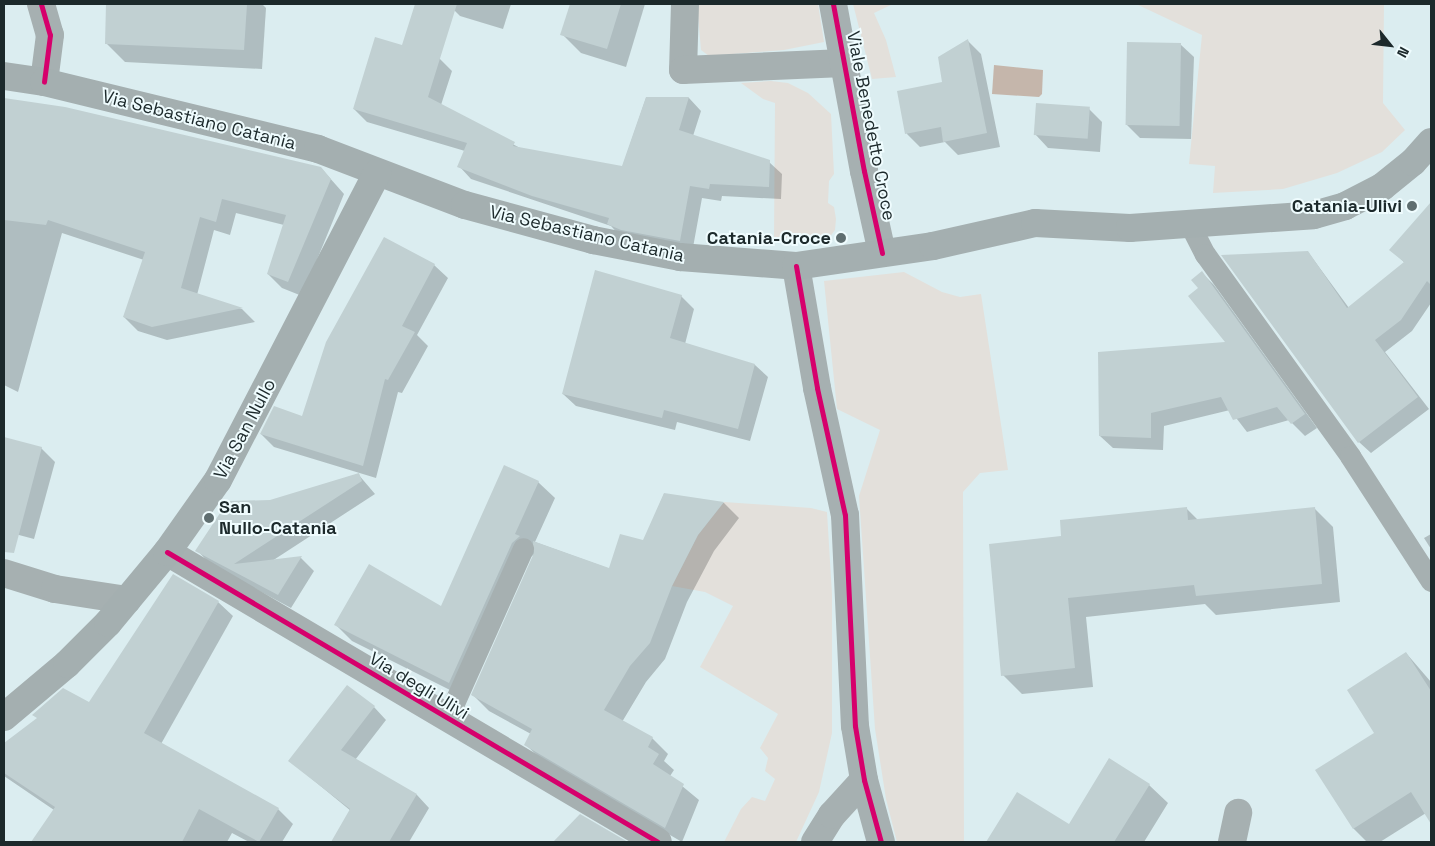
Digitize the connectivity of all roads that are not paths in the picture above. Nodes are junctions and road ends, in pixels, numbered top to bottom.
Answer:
1 (41, 4) edge
2 (685, 4) edge
3 (833, 4) edge
4 (844, 64) junction
5 (4, 76) edge
6 (44, 82) junction
7 (1431, 142) edge
8 (377, 173) junction
9 (1190, 225) junction
10 (882, 253) junction
11 (796, 266) junction
12 (523, 548) dead end
13 (167, 552) junction
14 (4, 573) edge
15 (1431, 581) edge
16 (127, 600) junction
17 (4, 717) edge
18 (447, 719) junction
19 (864, 780) junction
20 (1238, 813) dead end
21 (658, 842) edge
22 (815, 842) edge
23 (881, 842) edge
24 (1232, 842) edge

1 - 6 street
2 - 4 street
3 - 4 street, Viale Benedetto Croce
4 - 10 street, Viale Benedetto Croce
5 - 6 main road, Via Sebastiano Catania
6 - 8 main road, Via Sebastiano Catania
7 - 9 main road, Via Sebastiano Catania
8 - 11 main road, Via Sebastiano Catania
8 - 13 main road, Via San Nullo
9 - 10 main road, Via Sebastiano Catania
9 - 15 lane
10 - 11 main road, Via Sebastiano Catania
11 - 19 street
12 - 18 lane
13 - 16 main road, Via San Nullo
13 - 18 street, Via degli Ulivi
14 - 16 street
16 - 17 main road, Via San Nullo
18 - 21 street, Via degli Ulivi
19 - 22 street
19 - 23 street
20 - 24 street

